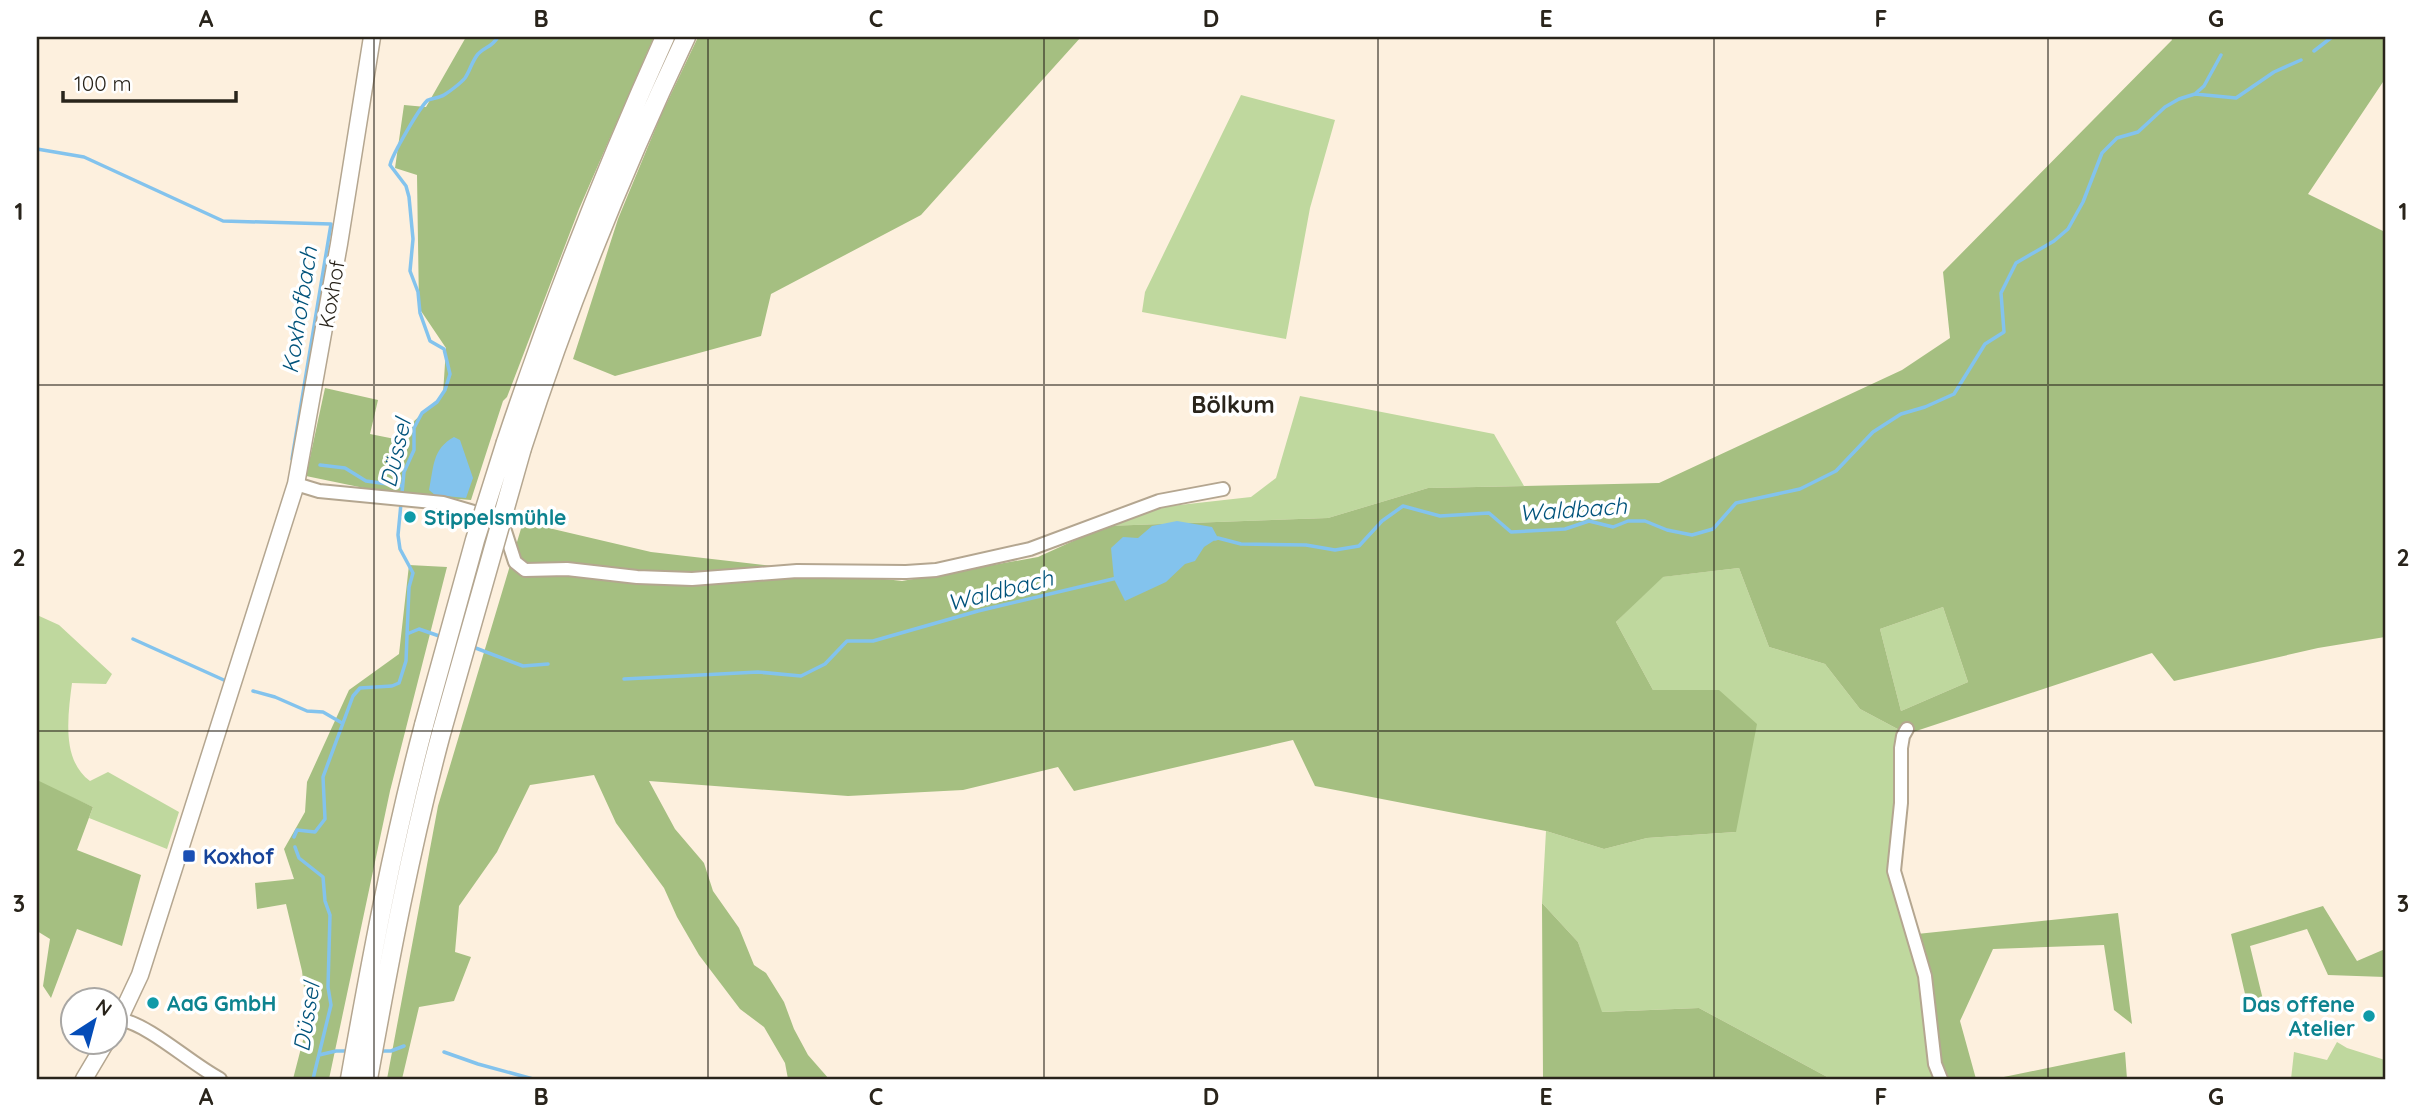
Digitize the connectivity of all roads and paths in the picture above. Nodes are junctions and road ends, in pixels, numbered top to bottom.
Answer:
1 (373, 37) edge
2 (664, 37) edge
3 (686, 37) edge
4 (514, 445) junction
5 (296, 484) junction
6 (1223, 489) dead end
7 (1907, 729) dead end
8 (130, 996) edge
9 (130, 1027) edge
10 (98, 1056) edge
11 (84, 1079) edge
12 (220, 1079) edge
13 (350, 1079) edge
14 (368, 1079) edge
15 (1941, 1079) edge

1 - 5 main road, Koxhof
2 - 4 highway
3 - 4 highway
4 - 13 highway, bridge
4 - 14 highway, bridge
5 - 6 street
5 - 8 main road, Koxhof
7 - 15 street
9 - 12 street
10 - 11 main road

